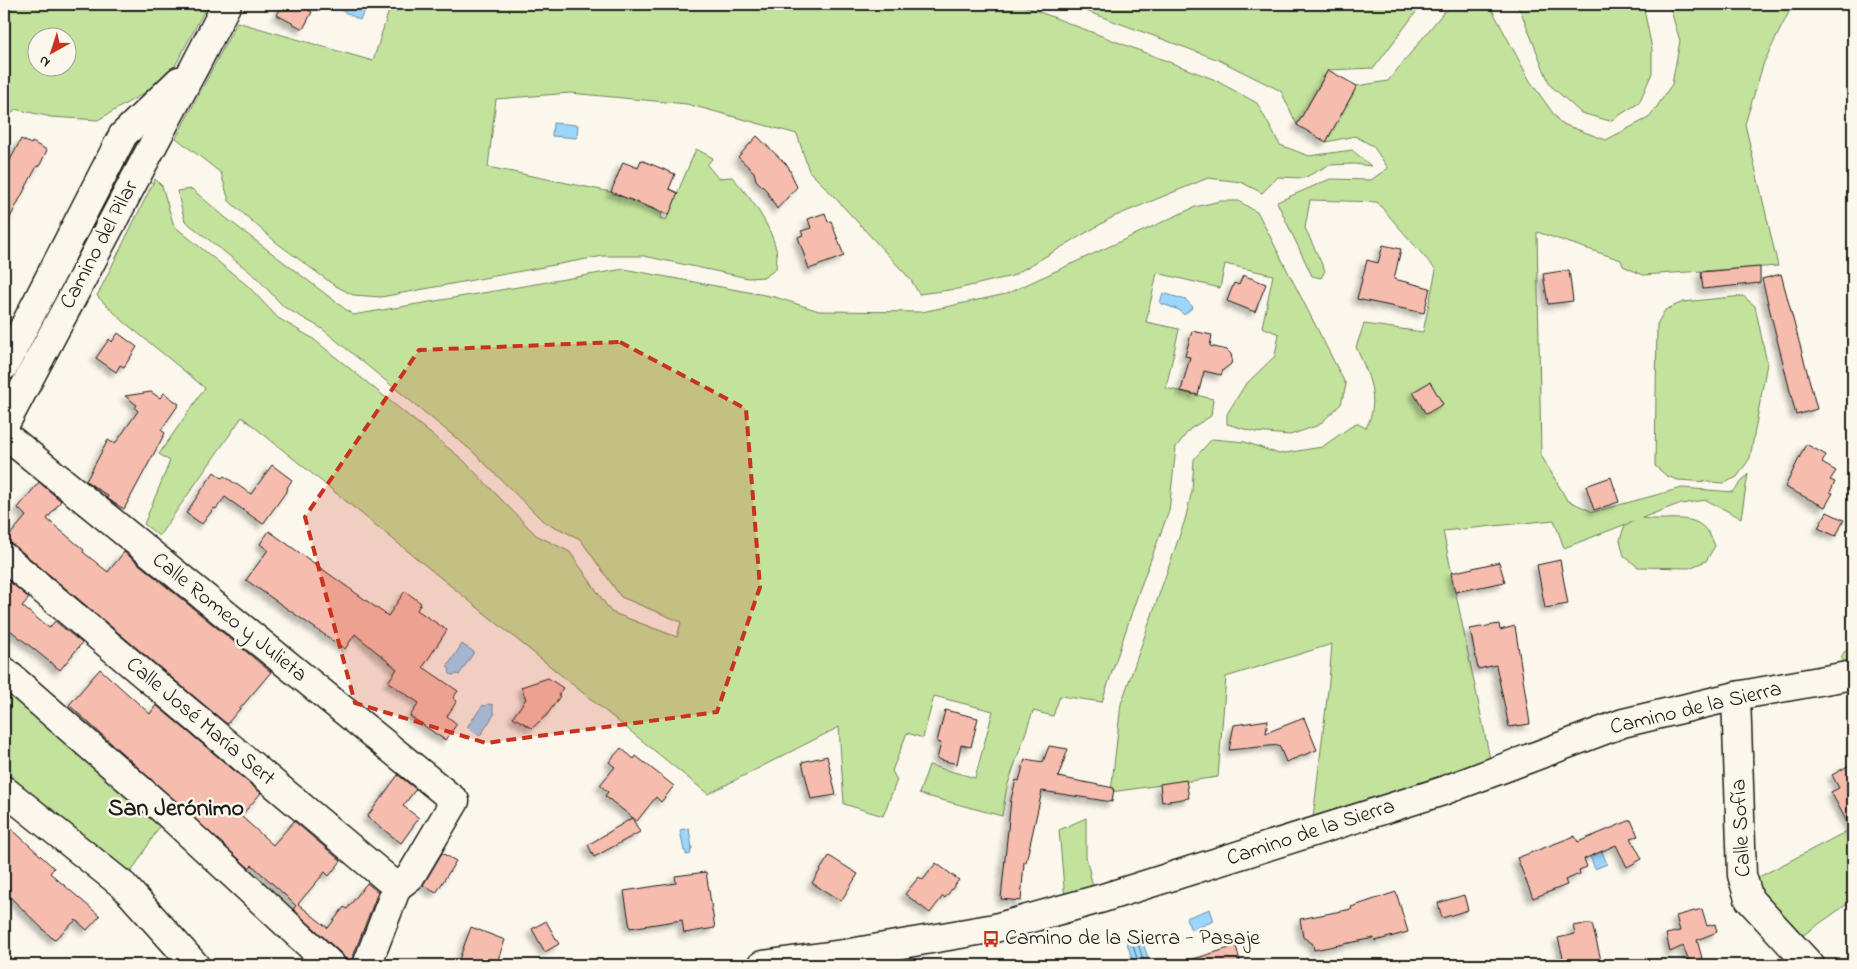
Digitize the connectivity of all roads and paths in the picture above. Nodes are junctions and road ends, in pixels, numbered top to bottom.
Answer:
1 (227, 4) edge
2 (196, 64) junction
3 (4, 366) edge
4 (4, 426) edge
5 (4, 434) edge
6 (4, 557) edge
7 (4, 671) edge
8 (1853, 675) edge
9 (1736, 696) junction
10 (4, 790) edge
11 (397, 887) junction
12 (195, 965) edge
13 (331, 965) edge
14 (367, 965) edge
15 (762, 965) edge
16 (1810, 965) edge

1 - 2 street, Camino del Pilar
2 - 3 street, Camino del Pilar
2 - 4 street, Camino del Pilar
5 - 11 street, Calle Romeo y Julieta
6 - 11 street, Calle José María Sert
7 - 13 street
8 - 9 street, Camino de la Sierra
9 - 15 street, Camino de la Sierra
9 - 16 street, Calle Sofía
10 - 12 street
11 - 14 street

